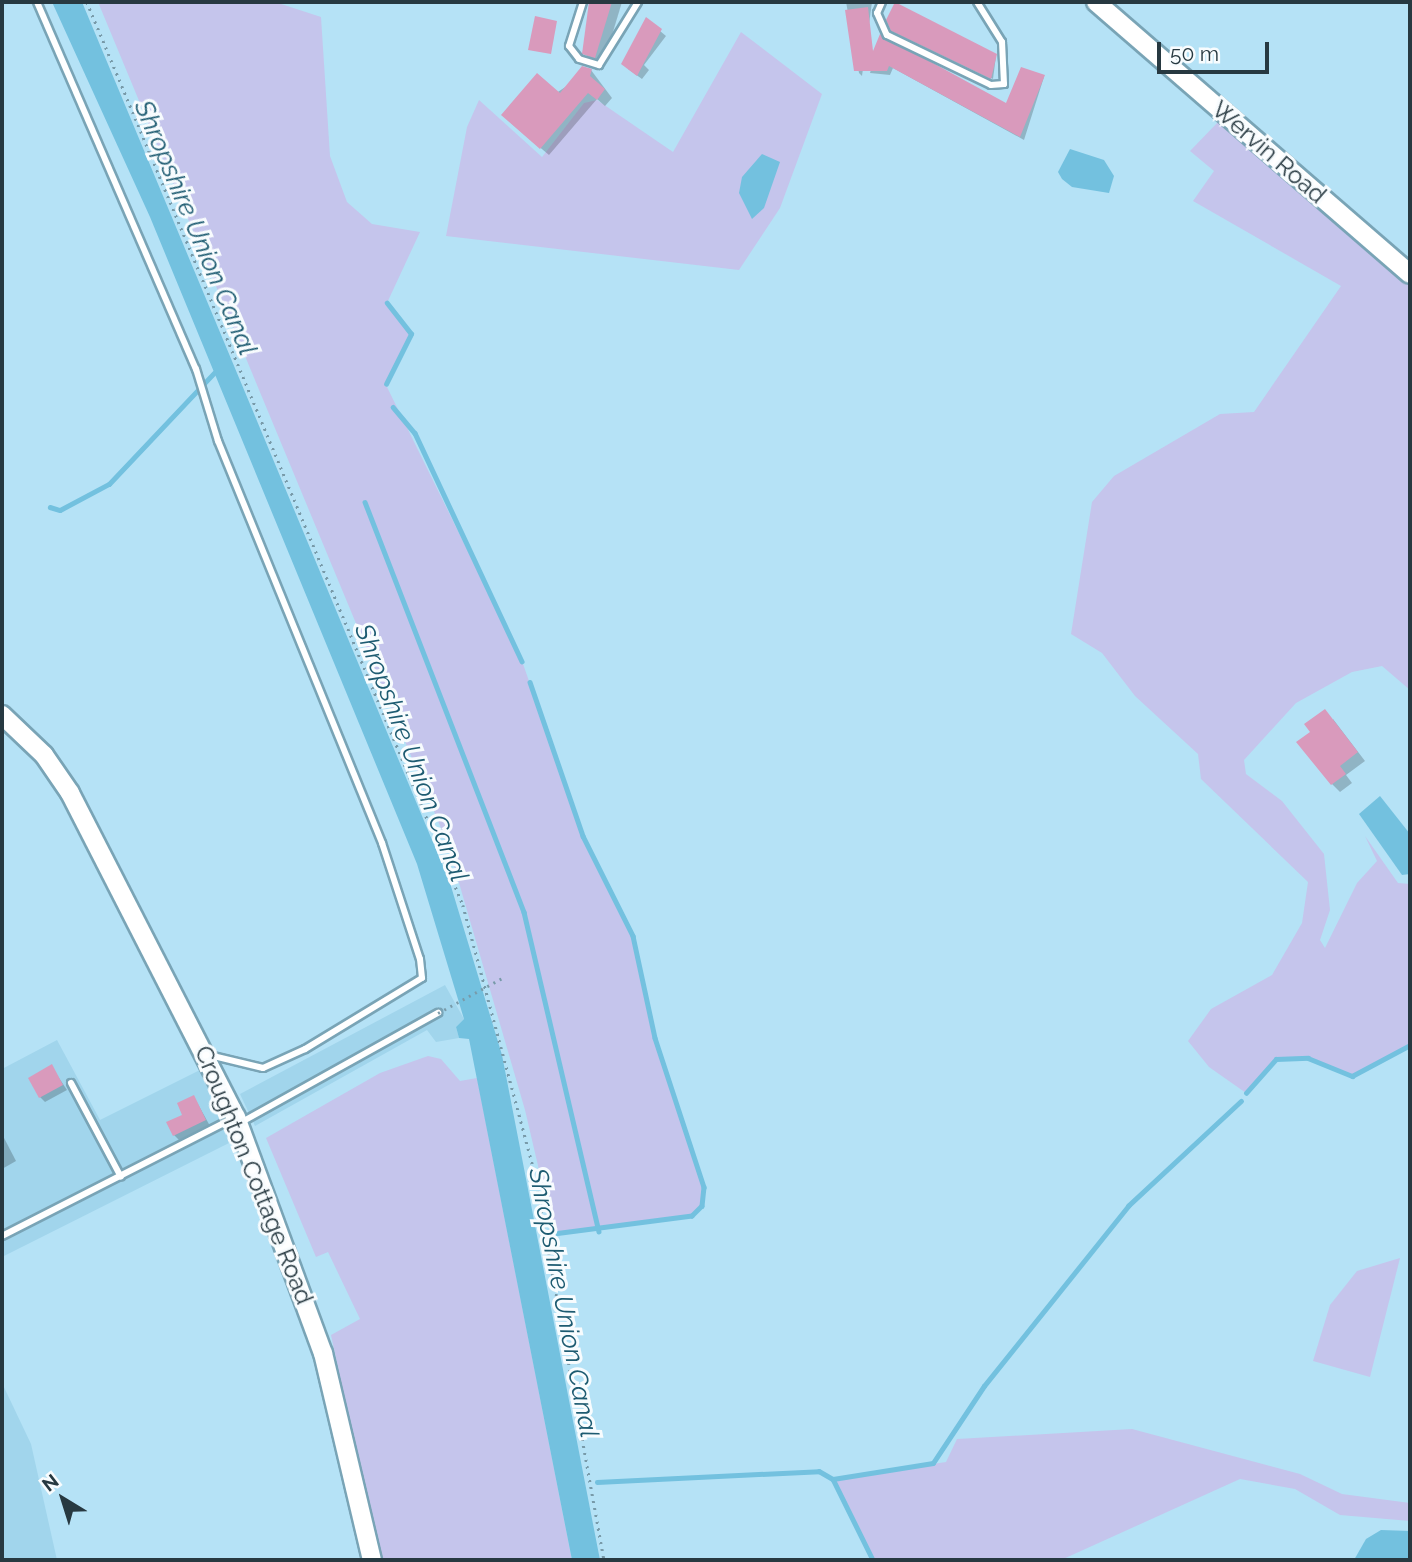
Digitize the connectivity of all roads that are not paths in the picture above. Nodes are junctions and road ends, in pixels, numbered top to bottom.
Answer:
1 (37, 2) edge
2 (583, 2) edge
3 (638, 2) edge
4 (882, 2) edge
5 (977, 2) edge
6 (1096, 2) edge
7 (1410, 274) edge
8 (2, 715) edge
9 (438, 1013) road end
10 (208, 1055) junction
11 (71, 1083) dead end
12 (237, 1120) junction
13 (121, 1177) junction
14 (2, 1236) edge
15 (372, 1560) edge

1 - 10 lane
2 - 3 lane
4 - 5 lane
6 - 7 street, Wervin Road
8 - 10 street, Croughton Cottage Road
9 - 12 lane
10 - 12 street, Croughton Cottage Road
11 - 13 lane
12 - 13 lane
12 - 15 street, Croughton Cottage Road
13 - 14 lane

